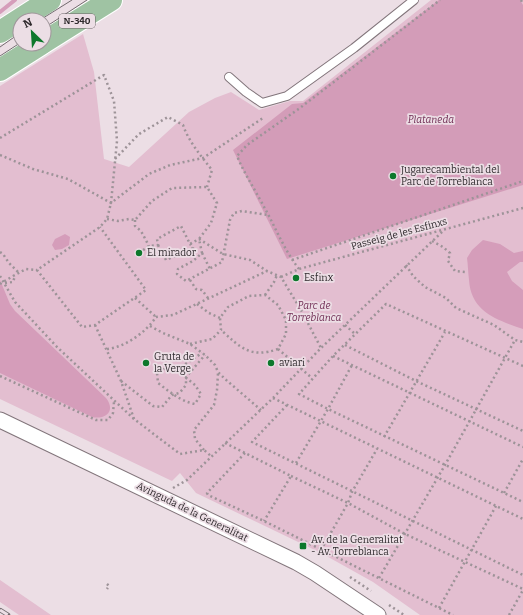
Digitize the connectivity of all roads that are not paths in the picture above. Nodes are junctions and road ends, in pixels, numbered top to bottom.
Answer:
1 (50, 0) edge
2 (111, 0) edge
3 (414, 0) edge
4 (0, 32) edge
5 (52, 37) edge
6 (28, 52) edge
7 (0, 70) edge
8 (229, 77) dead end
9 (0, 420) edge
10 (378, 615) edge

1 - 4 main road
2 - 5 main road, N-340
3 - 8 lane
6 - 7 main road
9 - 10 street, Avinguda de la Generalitat

